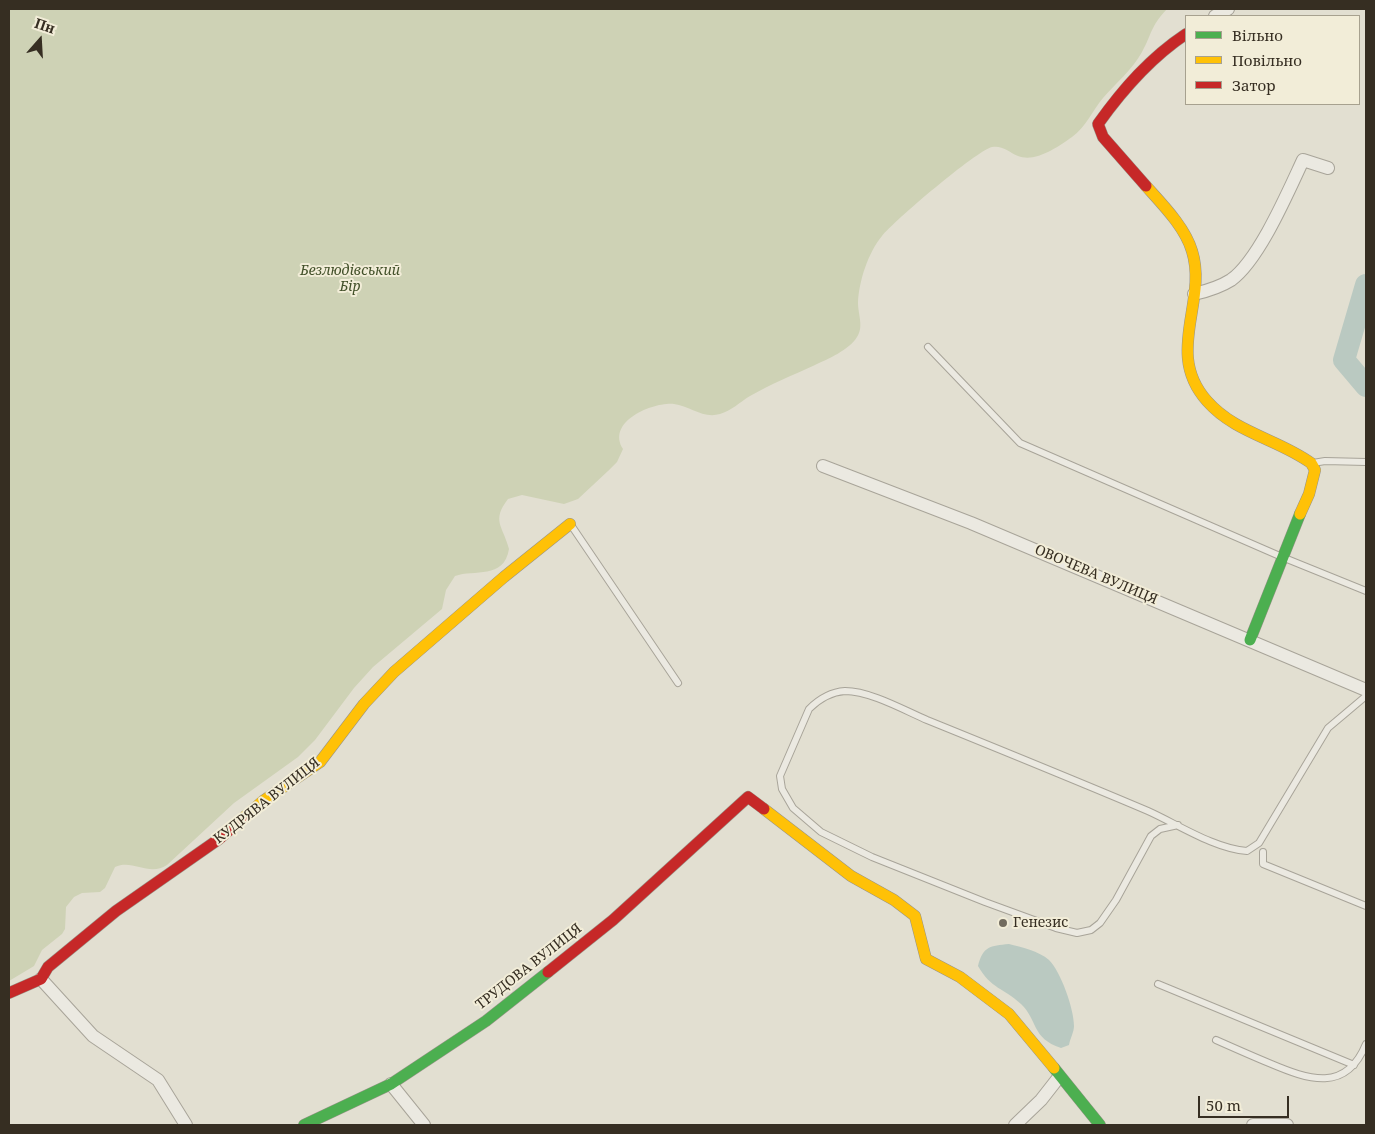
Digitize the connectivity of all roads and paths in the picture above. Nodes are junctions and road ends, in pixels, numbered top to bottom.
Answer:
1 (1228, 9) edge
2 (1217, 15) edge
3 (1185, 35) edge
4 (1328, 168) dead end
5 (1194, 294) junction
6 (928, 348) dead end
7 (1366, 462) edge
8 (1311, 463) junction
9 (823, 466) dead end
10 (570, 524) joint
11 (1282, 557) junction
12 (1366, 591) edge
13 (1250, 640) junction
14 (678, 683) dead end
15 (1366, 690) edge
16 (1366, 696) edge
17 (1178, 825) junction
18 (1263, 852) dead end
19 (1366, 906) edge
20 (41, 979) junction
21 (1158, 984) dead end
22 (9, 993) edge
23 (1216, 1040) dead end
24 (1366, 1044) edge
25 (1354, 1065) junction
26 (1059, 1077) junction
27 (391, 1084) junction
28 (186, 1125) edge
29 (304, 1125) edge
30 (424, 1125) edge
31 (1015, 1125) edge
32 (1100, 1125) edge
33 (1253, 1125) edge
34 (1287, 1125) edge

1 - 2 street
3 - 5 street
4 - 5 street
5 - 8 street
6 - 11 lane
7 - 8 lane
8 - 11 street
9 - 13 street, ОВОЧЕВА ВУЛИЦЯ
10 - 14 lane
10 - 20 street, КУДРЯВА ВУЛИЦЯ
11 - 12 lane
11 - 13 street
13 - 15 street, ОВОЧЕВА ВУЛИЦЯ
16 - 17 lane
17 - 17 lane
18 - 19 lane
20 - 22 street, КУДРЯВА ВУЛИЦЯ
20 - 28 street
21 - 25 lane
23 - 25 lane
24 - 25 lane
26 - 27 street, ТРУДОВА ВУЛИЦЯ
26 - 31 street
26 - 32 street
27 - 29 street, ТРУДОВА ВУЛИЦЯ
27 - 30 street
33 - 34 street

